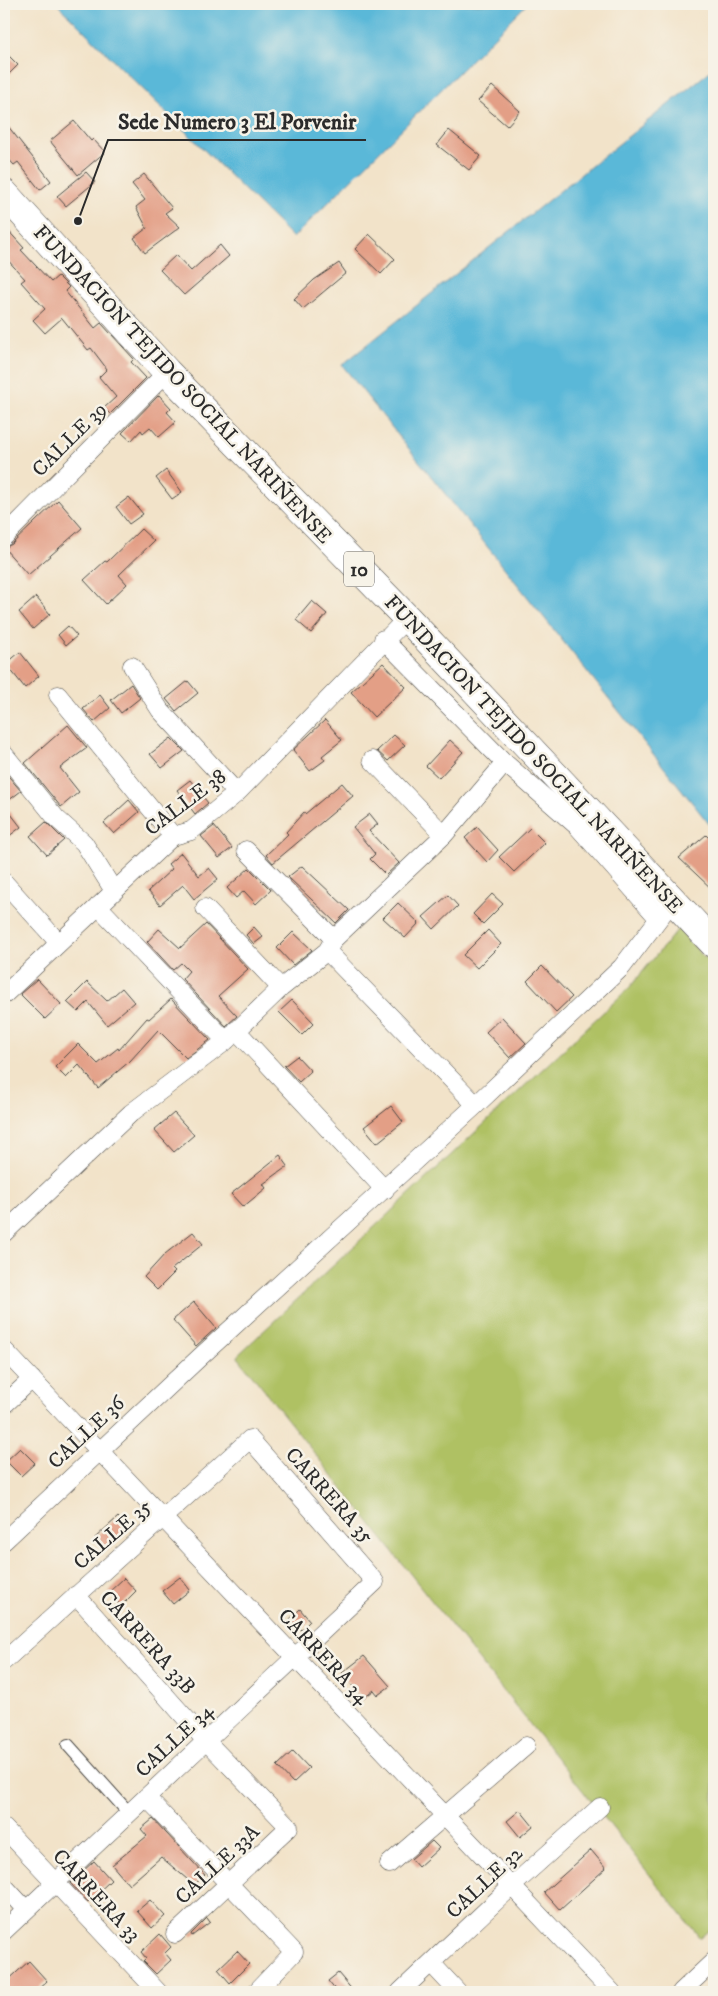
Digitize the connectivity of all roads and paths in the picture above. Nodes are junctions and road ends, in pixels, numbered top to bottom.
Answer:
1 (4, 193) edge
2 (167, 372) junction
3 (4, 536) edge
4 (406, 618) junction
5 (383, 639) junction
6 (132, 666) dead end
7 (58, 695) dead end
8 (4, 754) edge
9 (372, 760) dead end
10 (505, 763) junction
11 (237, 793) junction
12 (444, 835) junction
13 (173, 836) junction
14 (246, 850) dead end
15 (4, 882) edge
16 (114, 891) junction
17 (98, 906) junction
18 (205, 908) dead end
19 (665, 909) junction
20 (59, 943) junction
21 (714, 944) edge
22 (330, 945) junction
23 (281, 988) junction
24 (4, 994) edge
25 (231, 1035) junction
26 (476, 1105) junction
27 (385, 1190) junction
28 (4, 1233) edge
29 (4, 1350) edge
30 (32, 1379) junction
31 (4, 1405) edge
32 (250, 1440) joint
33 (100, 1451) junction
34 (164, 1519) junction
35 (4, 1540) edge
36 (375, 1582) joint
37 (76, 1595) junction
38 (295, 1658) junction
39 (4, 1660) edge
40 (206, 1741) junction
41 (68, 1745) dead end
42 (526, 1746) dead end
43 (146, 1797) junction
44 (600, 1807) dead end
45 (129, 1813) junction
46 (445, 1817) junction
47 (289, 1827) joint
48 (4, 1828) edge
49 (389, 1864) dead end
50 (55, 1883) junction
51 (229, 1884) junction
52 (4, 1886) edge
53 (511, 1887) junction
54 (26, 1910) junction
55 (4, 1931) edge
56 (175, 1934) dead end
57 (431, 1962) junction
58 (714, 1962) edge
59 (158, 1992) edge
60 (256, 1992) edge
61 (400, 1992) edge
62 (458, 1992) edge
63 (612, 1992) edge
64 (682, 1992) edge

1 - 2 main road, FUNDACION TEJIDO SOCIAL NARIÑENSE / 10
2 - 3 street, CALLE 39
2 - 4 main road, FUNDACION TEJIDO SOCIAL NARIÑENSE / 10
4 - 5 street, CALLE 38
4 - 19 main road, FUNDACION TEJIDO SOCIAL NARIÑENSE / 10
5 - 10 street
5 - 11 street, CALLE 38
6 - 11 street
7 - 13 street
8 - 16 street
9 - 12 street
10 - 12 street
10 - 19 street
11 - 13 street, CALLE 38
12 - 22 street
13 - 16 street, CALLE 38
14 - 22 street
15 - 20 street
16 - 17 street, CALLE 38
17 - 20 street, CALLE 38
17 - 25 street
18 - 23 street
19 - 21 main road, FUNDACION TEJIDO SOCIAL NARIÑENSE / 10
19 - 26 street, CALLE 36
20 - 24 street, CALLE 38
22 - 23 street
22 - 26 street
23 - 25 street
25 - 27 street
25 - 28 street
26 - 27 street, CALLE 36
27 - 33 street, CALLE 36
29 - 30 street, CARRERA 34
30 - 31 street
30 - 33 street, CARRERA 34
32 - 34 street, CALLE 35
32 - 36 street, CARRERA 35
33 - 34 street, CARRERA 34
33 - 35 street, CALLE 36
34 - 37 street, CALLE 35
34 - 38 street, CARRERA 34
36 - 38 street, CALLE 34
37 - 39 street, CALLE 35
37 - 40 street, CARRERA 33B
38 - 40 street, CALLE 34
38 - 46 street, CARRERA 34
40 - 43 street, CALLE 34
40 - 47 street, CARRERA 33B
41 - 45 street
42 - 46 street
43 - 45 street, CALLE 34
43 - 51 street
44 - 53 street, CALLE 32
45 - 50 street, CALLE 34
46 - 49 street
46 - 53 street, CARRERA 34
47 - 51 street, CALLE 33A
48 - 50 street, CARRERA 33
50 - 54 street, CALLE 34
50 - 59 street, CARRERA 33
51 - 56 street, CALLE 33A
51 - 60 street
52 - 54 street
53 - 57 street, CALLE 32
53 - 63 street, CARRERA 34
54 - 55 street, CALLE 34
57 - 61 street, CALLE 32
57 - 62 street
58 - 64 street

